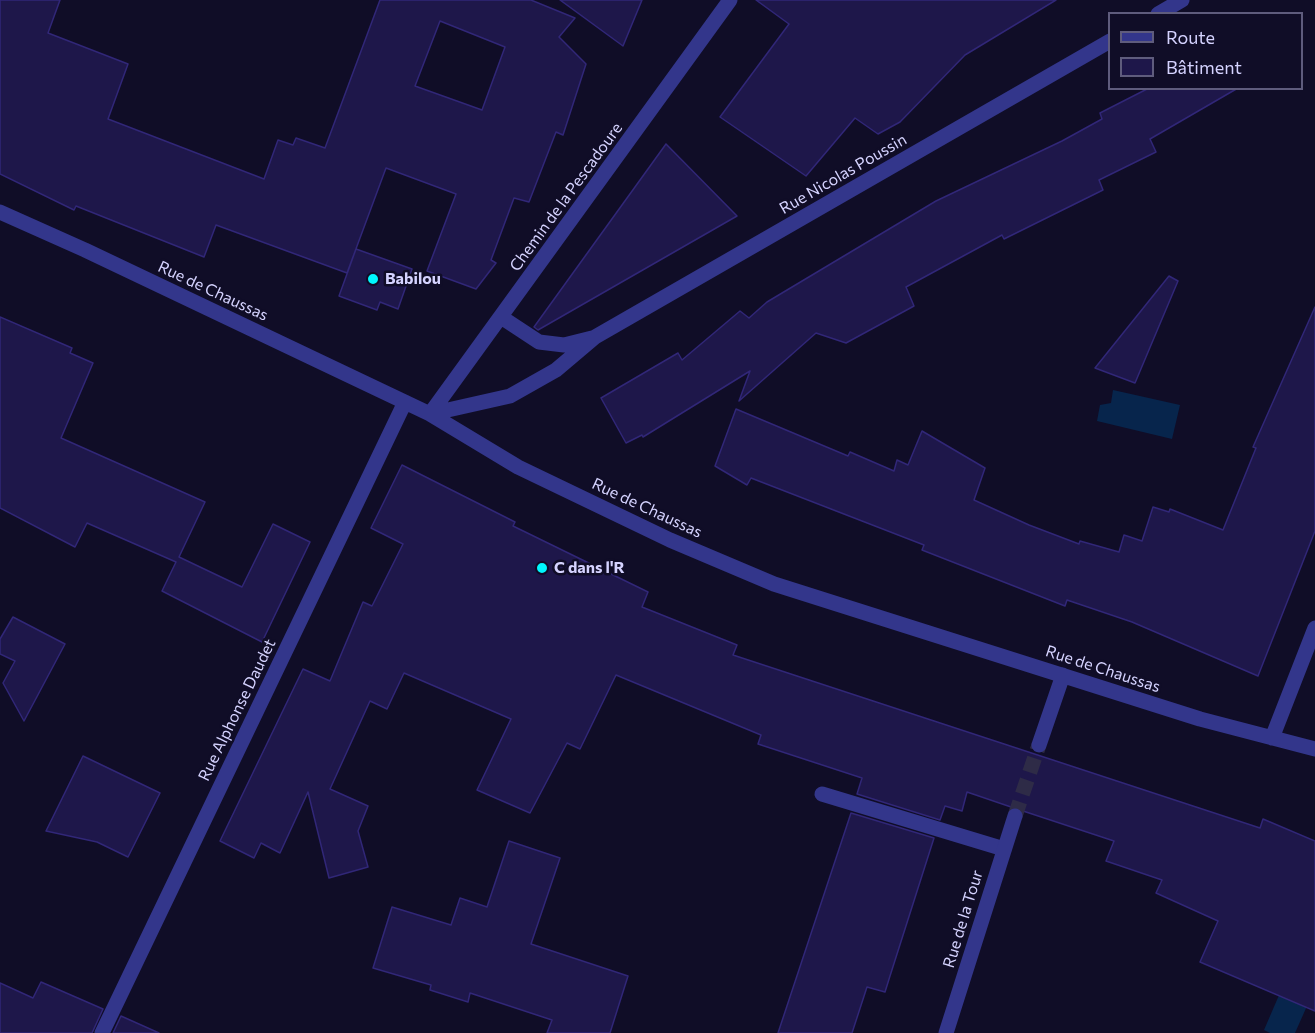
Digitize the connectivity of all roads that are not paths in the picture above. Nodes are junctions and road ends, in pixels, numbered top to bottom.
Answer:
1 (730, 0) edge
2 (1182, 0) edge
3 (1161, 12) edge
4 (1108, 43) edge
5 (0, 212) edge
6 (501, 317) junction
7 (595, 337) junction
8 (405, 402) junction
9 (430, 414) junction
10 (1315, 628) edge
11 (1063, 675) junction
12 (1272, 738) junction
13 (1039, 746) tunnel mouth
14 (1315, 749) edge
15 (822, 794) dead end
16 (1015, 816) tunnel mouth
17 (1004, 849) junction
18 (102, 1033) edge
19 (946, 1033) edge

1 - 6 street, Chemin de la Pescadoure
2 - 3 street
4 - 7 street, Rue Nicolas Poussin
5 - 8 street, Rue de Chaussas
6 - 7 street, Rue Nicolas Poussin
6 - 9 street, Chemin de la Pescadoure
7 - 9 street, Rue Nicolas Poussin
8 - 9 street, Rue de Chaussas
8 - 18 street, Rue Alphonse Daudet
9 - 11 street, Rue de Chaussas
10 - 12 street
11 - 12 street, Rue de Chaussas
11 - 13 street
12 - 14 street, Rue de Chaussas
15 - 17 street
16 - 17 street, Rue de la Tour
17 - 19 street, Rue de la Tour

